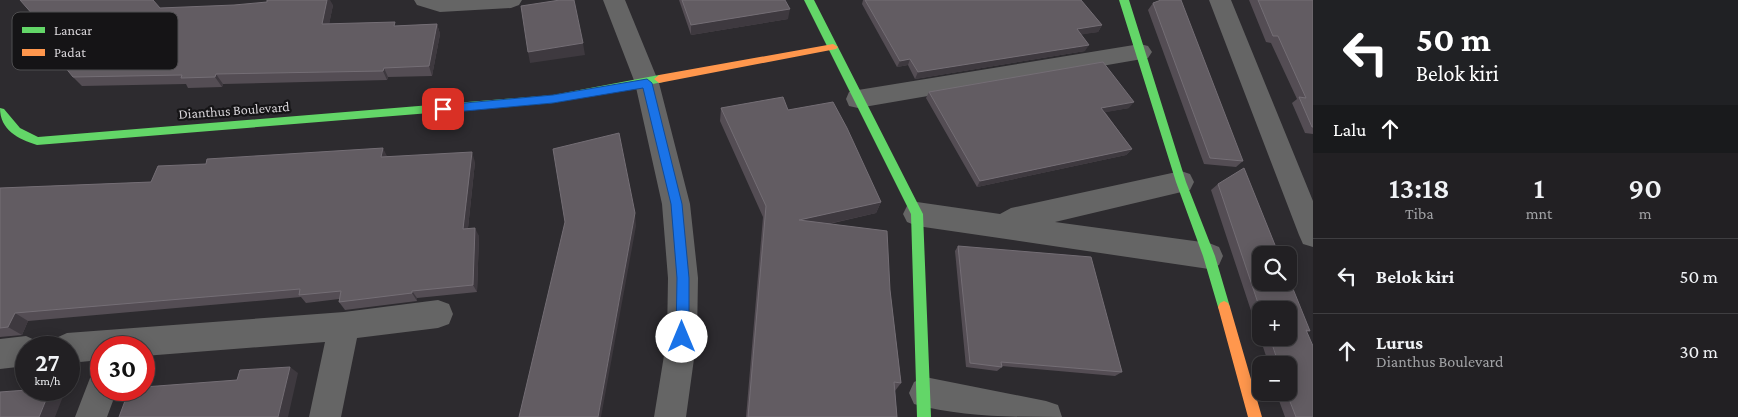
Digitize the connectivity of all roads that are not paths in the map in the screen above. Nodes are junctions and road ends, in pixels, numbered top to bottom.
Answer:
1 (507, 0) edge
2 (614, 0) edge
3 (810, 0) edge
4 (1124, 0) edge
5 (1220, 0) edge
6 (432, 2) edge
7 (833, 47) junction
8 (1140, 52) junction
9 (647, 83) junction
10 (858, 99) junction
11 (0, 112) edge
12 (1181, 182) junction
13 (1303, 189) edge
14 (917, 214) junction
15 (995, 224) junction
16 (1313, 235) edge
17 (1209, 256) junction
18 (438, 314) dead end
19 (344, 326) junction
20 (155, 342) edge
21 (15, 352) edge
22 (0, 354) edge
23 (97, 401) edge
24 (925, 405) edge
25 (91, 417) edge
26 (325, 417) edge
27 (670, 417) edge
28 (1046, 417) edge
29 (1255, 417) edge

1 - 6 street
2 - 9 street
3 - 7 street
4 - 8 street
5 - 13 street
7 - 9 street, Dianthus Boulevard
7 - 10 street
8 - 10 street
8 - 12 street
9 - 11 street, Dianthus Boulevard
9 - 27 street
10 - 14 street
12 - 15 street
12 - 17 street
13 - 16 street
14 - 15 street
14 - 24 street
15 - 17 street
17 - 29 street
18 - 19 street
19 - 20 street
19 - 26 street
21 - 22 street
23 - 25 street
24 - 28 street

